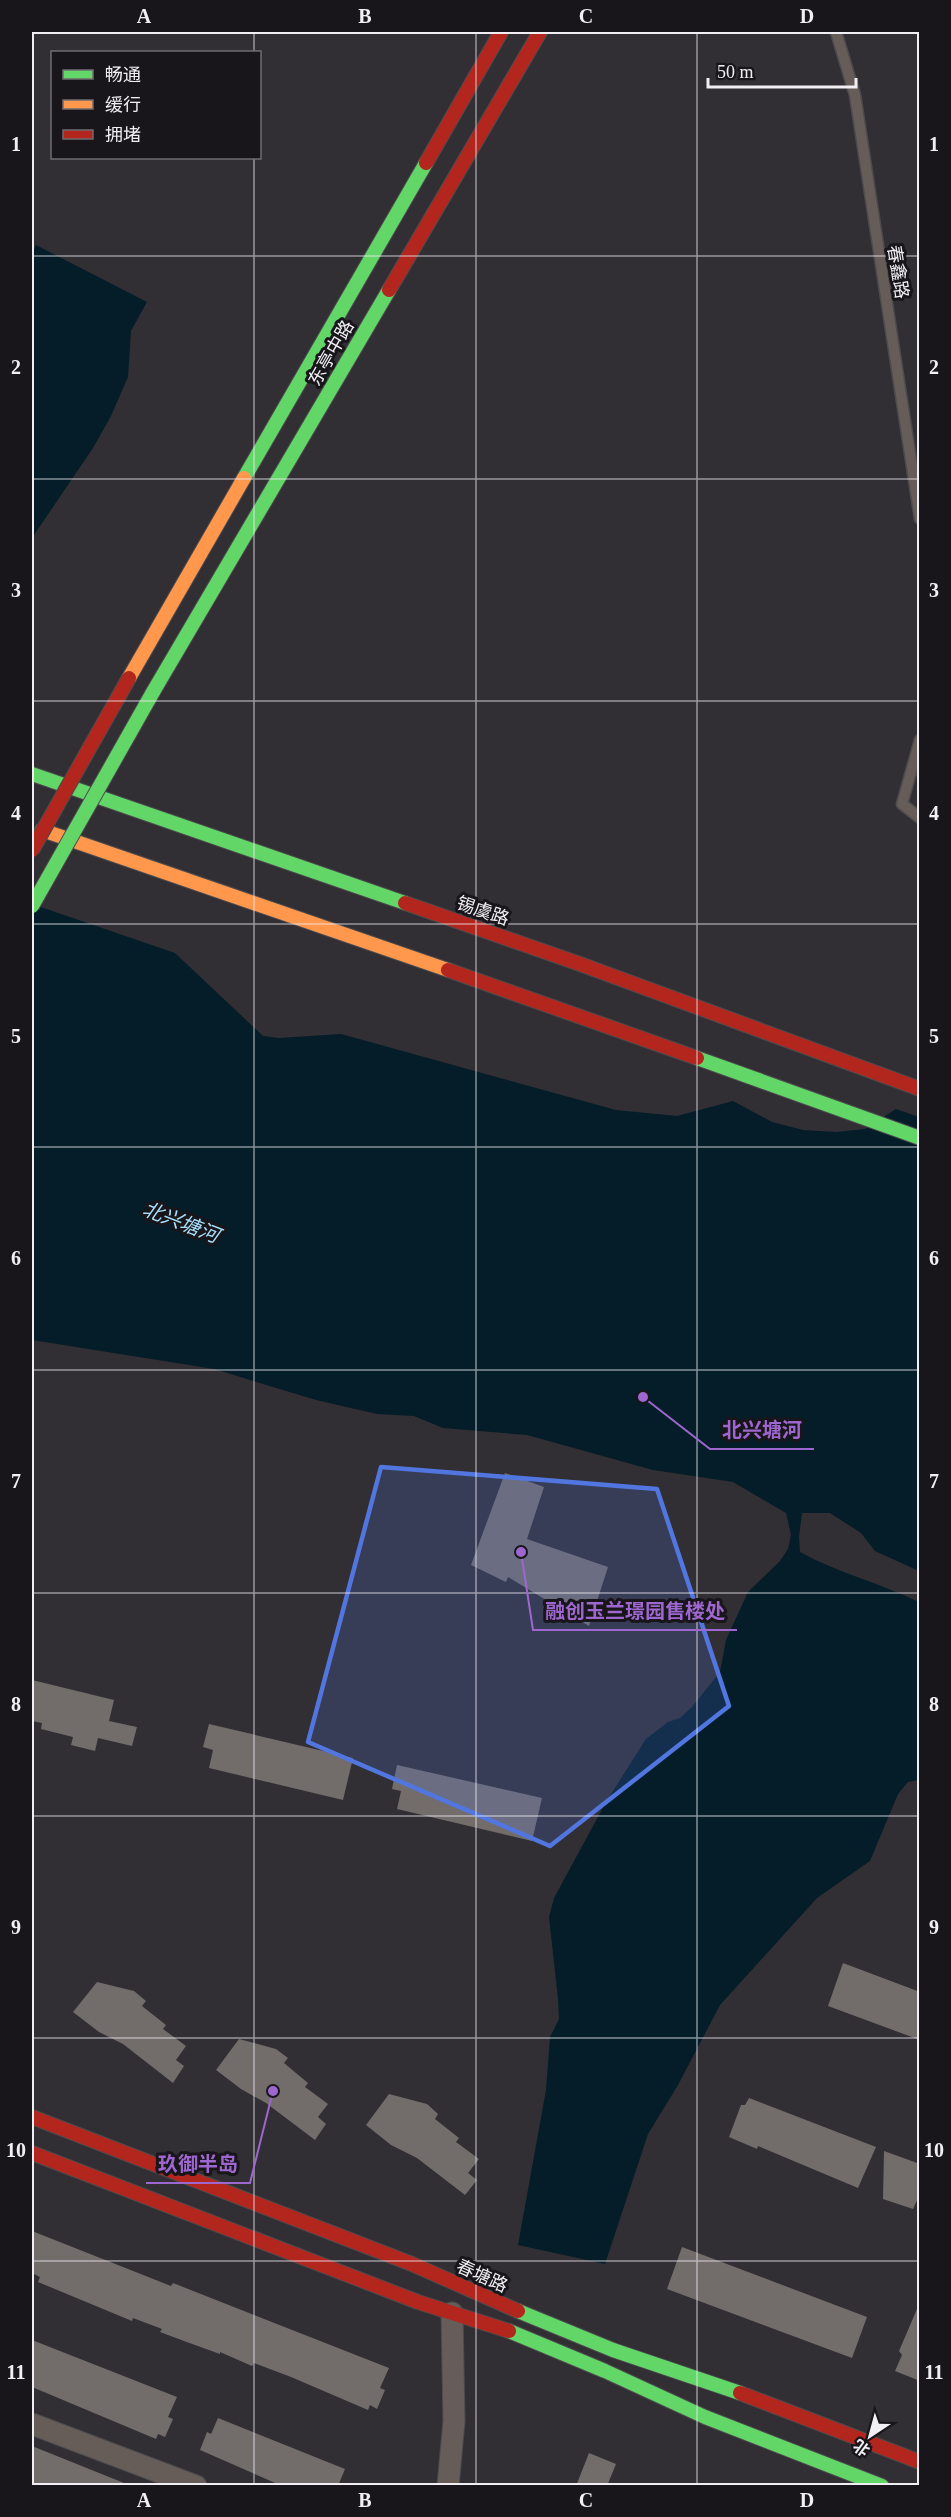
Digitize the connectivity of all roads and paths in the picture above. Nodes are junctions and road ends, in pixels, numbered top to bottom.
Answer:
1 (501, 32) edge
2 (540, 32) edge
3 (836, 32) edge
4 (920, 519) edge
5 (920, 740) edge
6 (32, 774) edge
7 (920, 818) edge
8 (32, 827) edge
9 (32, 850) edge
10 (32, 906) edge
11 (920, 1089) edge
12 (920, 1138) edge
13 (32, 2117) edge
14 (32, 2153) edge
15 (452, 2313) junction
16 (32, 2424) edge
17 (920, 2462) edge
18 (196, 2486) edge
19 (448, 2486) edge
20 (882, 2486) edge

1 - 9 main road, 东亭中路, bridge
2 - 10 main road, 东亭中路, bridge
3 - 4 lane, 春鑫路
5 - 7 lane
6 - 11 main road, 锡虞路
8 - 12 main road
13 - 17 main road, 春塘路
14 - 15 main road
15 - 19 street
15 - 20 main road
16 - 18 street

